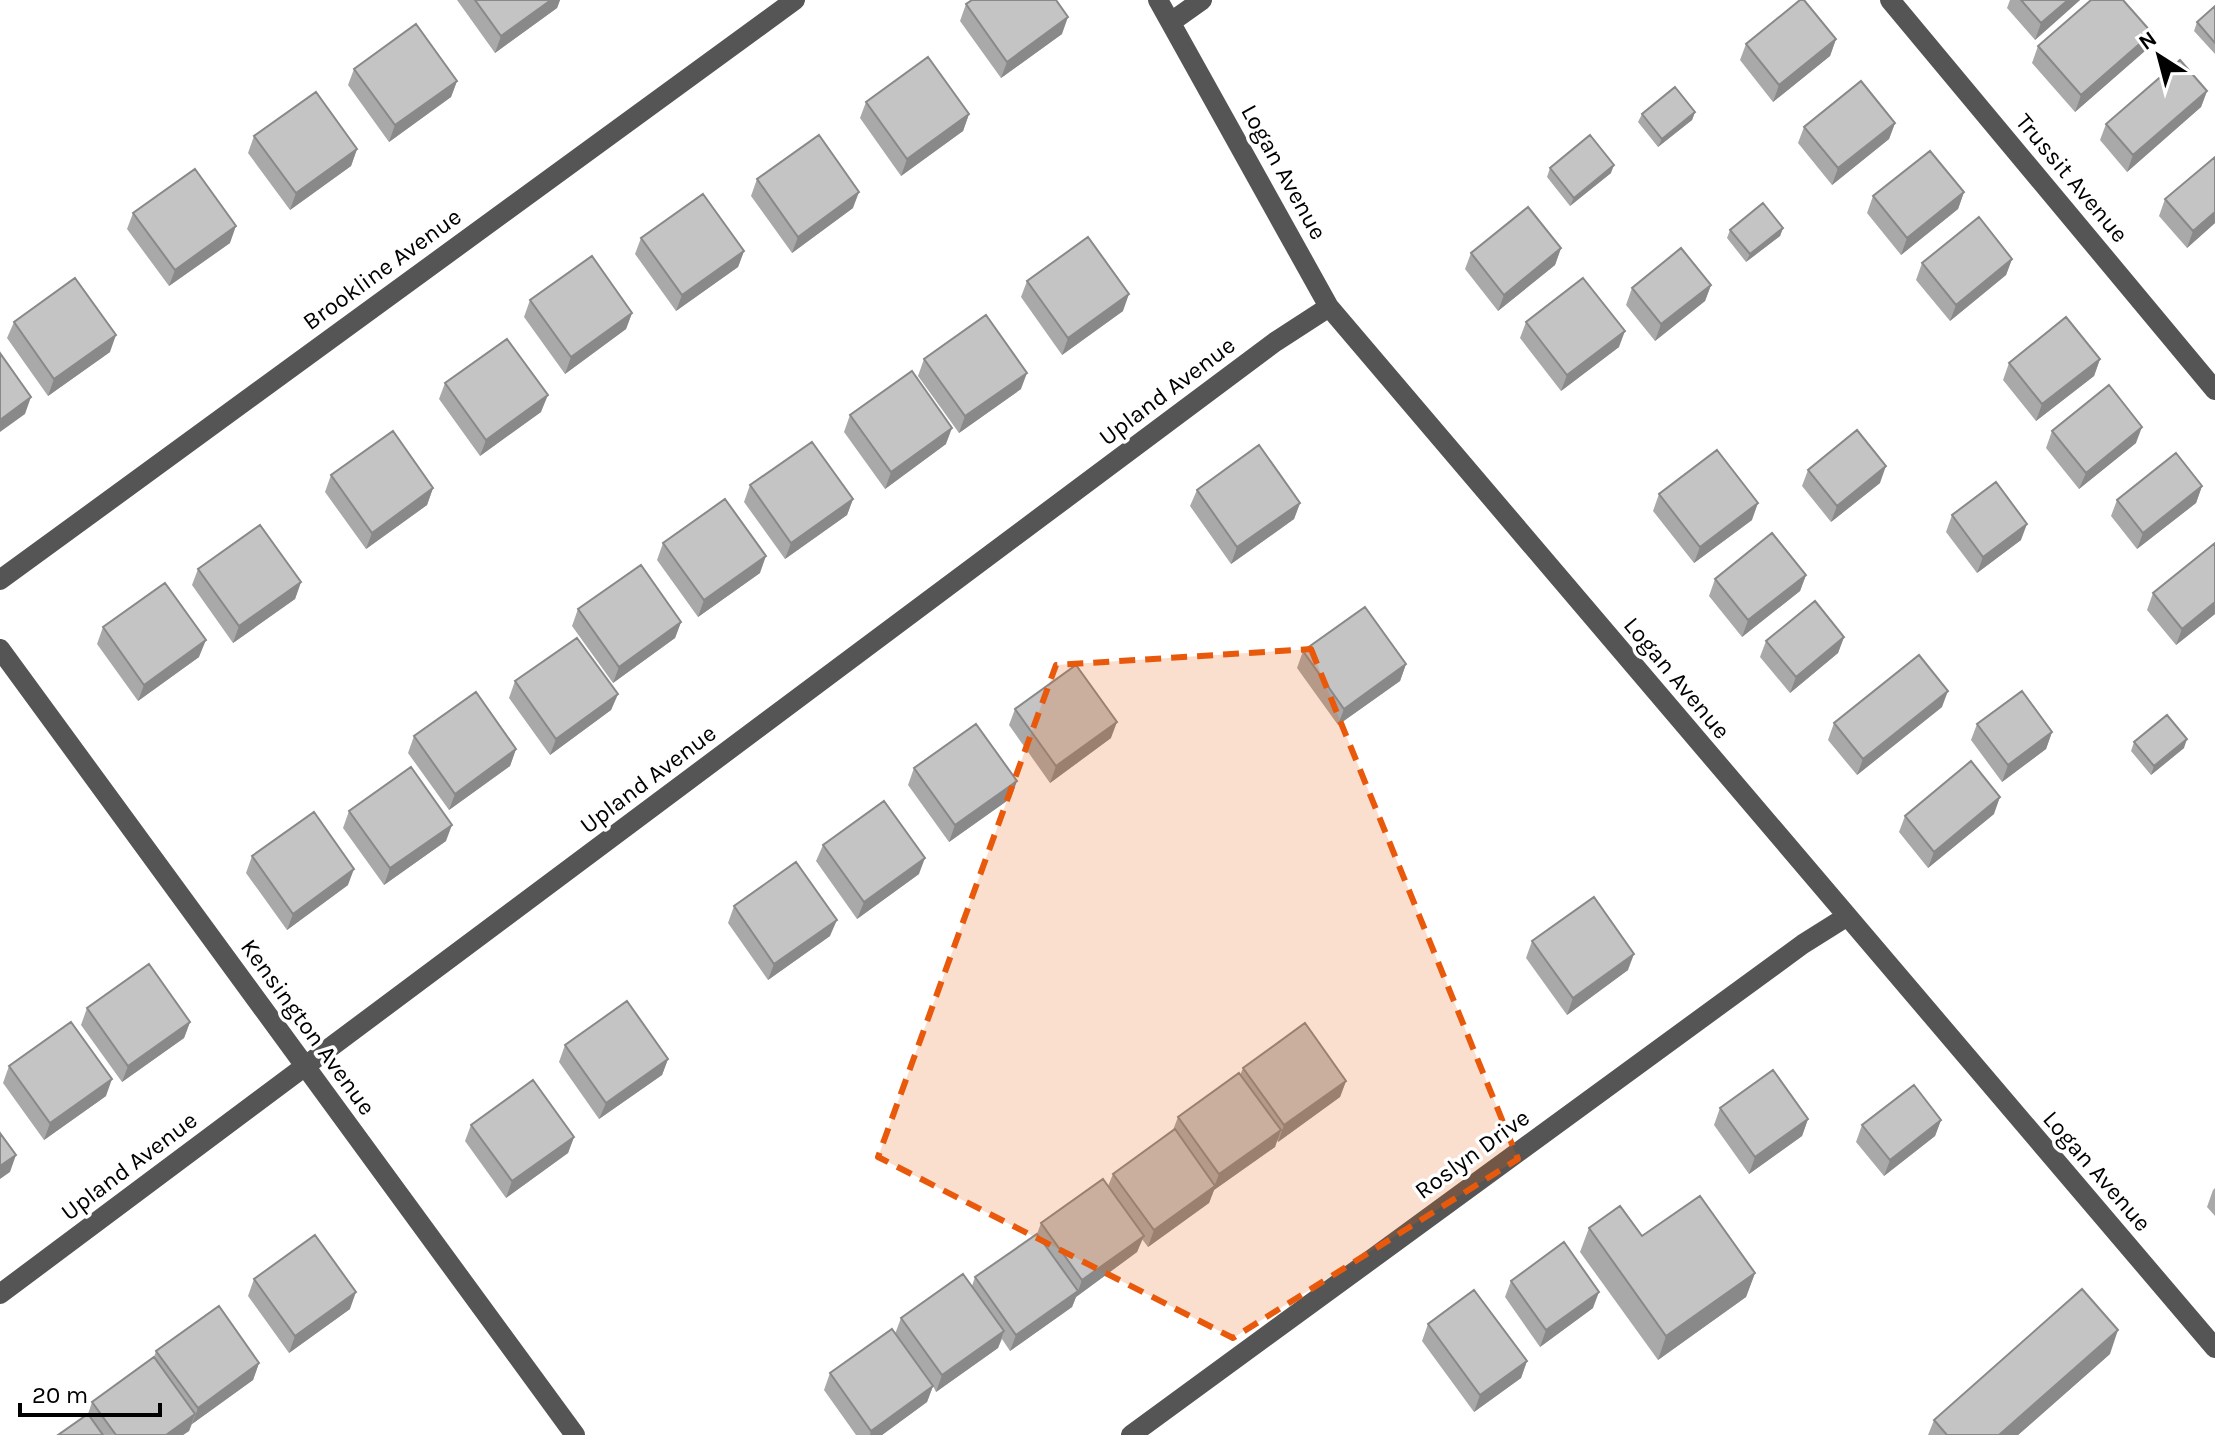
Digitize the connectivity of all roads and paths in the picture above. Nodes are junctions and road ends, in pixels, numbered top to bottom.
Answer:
1 (795, 0) edge
2 (1158, 0) edge
3 (1202, 0) edge
4 (1890, 0) edge
5 (1171, 22) junction
6 (1329, 307) junction
7 (2215, 390) edge
8 (0, 580) edge
9 (0, 649) edge
10 (1846, 917) junction
11 (305, 1067) junction
12 (0, 1294) edge
13 (2215, 1348) edge
14 (575, 1435) edge
15 (1131, 1435) edge

1 - 8 street, Brookline Avenue
2 - 5 street, Logan Avenue
3 - 5 street
4 - 7 street, Trussit Avenue
5 - 6 street, Logan Avenue
6 - 10 street, Logan Avenue
6 - 11 street, Upland Avenue
9 - 11 street, Kensington Avenue
10 - 13 street, Logan Avenue
10 - 15 street, Roslyn Drive
11 - 12 street, Upland Avenue
11 - 14 street, Kensington Avenue

